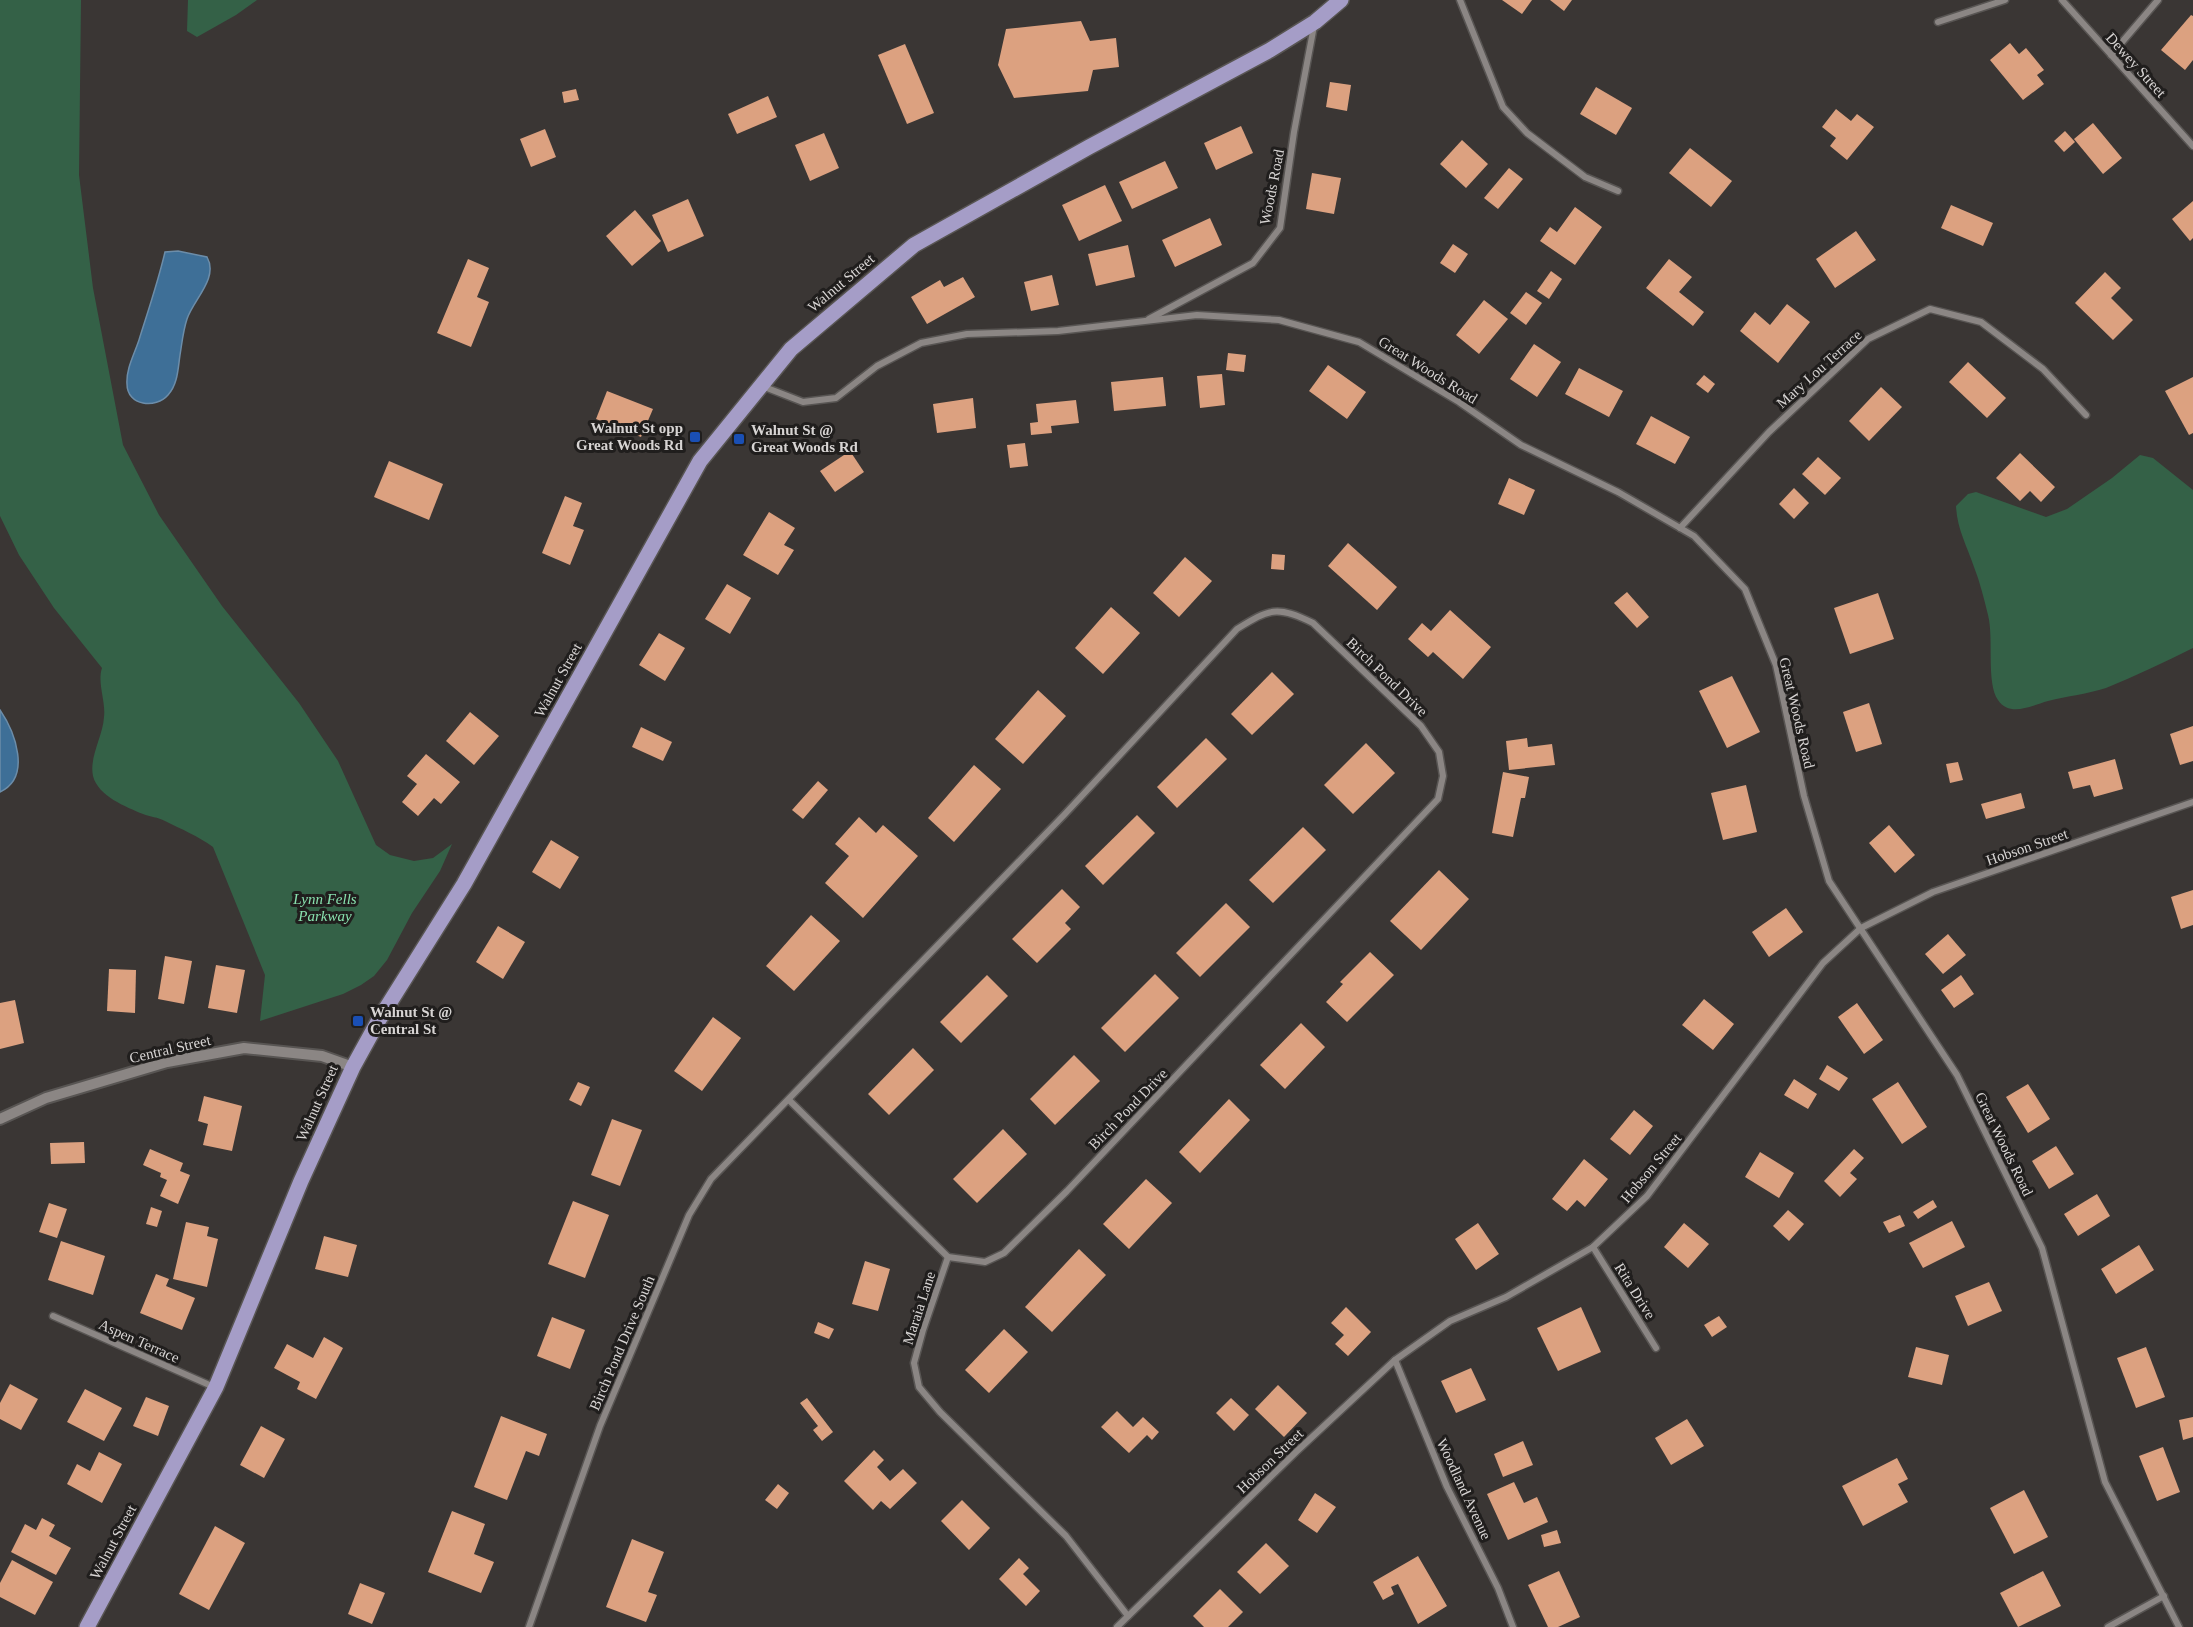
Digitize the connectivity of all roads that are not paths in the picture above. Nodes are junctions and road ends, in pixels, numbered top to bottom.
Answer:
1 (1341, 0) edge
2 (1460, 0) edge
3 (2005, 0) edge
4 (2062, 0) edge
5 (2158, 0) edge
6 (1315, 22) junction
7 (1938, 22) dead end
8 (2111, 55) junction
9 (2193, 146) edge
10 (1618, 191) dead end
11 (1145, 321) junction
12 (762, 385) junction
13 (2086, 415) dead end
14 (1680, 528) junction
15 (2193, 802) edge
16 (1861, 928) junction
17 (353, 1067) junction
18 (789, 1100) junction
19 (0, 1119) edge
20 (1593, 1247) junction
21 (948, 1257) junction
22 (53, 1316) dead end
23 (1656, 1348) dead end
24 (1395, 1360) junction
25 (216, 1388) junction
26 (2164, 1596) junction
27 (1128, 1616) junction
28 (87, 1627) edge
29 (529, 1627) edge
30 (1117, 1627) edge
31 (1513, 1627) edge
32 (2108, 1627) edge
33 (2179, 1627) edge

1 - 6 main road, Walnut Street
2 - 10 street
3 - 7 street
4 - 8 street, Dewey Street
5 - 8 street
6 - 11 street, Woods Road
6 - 12 main road, Walnut Street
8 - 9 street, Dewey Street
11 - 12 street, Great Woods Road
11 - 14 street, Great Woods Road
12 - 17 main road, Walnut Street
13 - 14 street, Mary Lou Terrace
14 - 16 street, Great Woods Road
15 - 16 street, Hobson Street
16 - 20 street, Hobson Street
16 - 26 street, Great Woods Road
17 - 19 street, Central Street
17 - 25 main road, Walnut Street
18 - 21 street, Maraia Lane
18 - 21 street, Birch Pond Drive
18 - 29 street, Birch Pond Drive South
20 - 23 street, Rita Drive
20 - 24 street, Hobson Street
21 - 27 street, Maraia Lane
22 - 25 street, Aspen Terrace
24 - 27 street, Hobson Street
24 - 31 street, Woodland Avenue
25 - 28 main road, Walnut Street
26 - 32 street
26 - 33 street, Great Woods Road
27 - 30 street, Hobson Street

